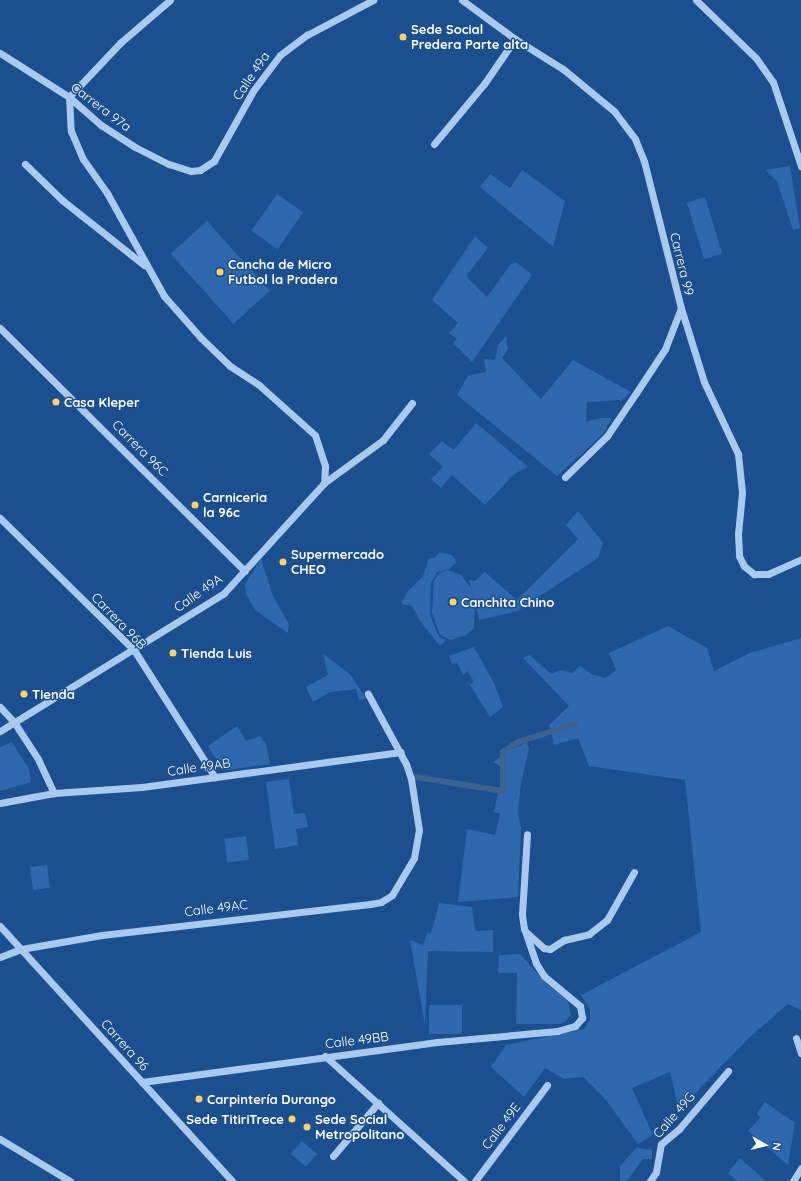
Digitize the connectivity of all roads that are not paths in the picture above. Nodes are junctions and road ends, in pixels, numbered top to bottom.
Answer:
1 (170, 0) edge
2 (372, 0) edge
3 (462, 0) edge
4 (696, 0) edge
5 (515, 39) junction
6 (0, 53) edge
7 (69, 97) junction
8 (434, 144) dead end
9 (25, 164) dead end
10 (801, 166) edge
11 (191, 171) joint
12 (147, 267) junction
13 (681, 308) junction
14 (0, 328) edge
15 (412, 403) dead end
16 (565, 477) dead end
17 (324, 483) junction
18 (0, 518) edge
19 (801, 559) edge
20 (245, 571) junction
21 (134, 650) junction
22 (368, 694) dead end
23 (0, 707) edge
24 (14, 722) junction
25 (0, 731) edge
26 (401, 752) junction
27 (215, 777) junction
28 (54, 793) junction
29 (0, 803) edge
30 (526, 834) dead end
31 (634, 872) dead end
32 (0, 926) edge
33 (524, 929) junction
34 (21, 949) junction
35 (0, 957) edge
36 (796, 1038) dead end
37 (801, 1052) edge
38 (325, 1056) junction
39 (728, 1071) dead end
40 (142, 1082) junction
41 (547, 1084) dead end
42 (378, 1103) junction
43 (0, 1138) edge
44 (333, 1156) dead end
45 (801, 1168) edge
46 (70, 1181) edge
47 (232, 1181) edge
48 (464, 1181) edge
49 (475, 1181) edge
50 (650, 1181) edge
51 (793, 1181) edge

1 - 7 street
2 - 11 street, Calle 49a
3 - 5 street, Carrera 99
4 - 10 street
5 - 8 street
5 - 13 street, Carrera 99
6 - 7 street, Carrera 97a
7 - 11 street, Carrera 97a
7 - 12 street
9 - 12 street
12 - 17 street
13 - 16 street
13 - 19 street, Carrera 99
14 - 20 street, Carrera 96C
15 - 17 street, Calle 49A
17 - 20 street, Calle 49A
18 - 21 street, Carrera 96B
20 - 21 street, Calle 49A
21 - 24 street, Calle 49A
21 - 27 street, Carrera 96B
22 - 26 street
23 - 24 street
24 - 25 street, Calle 49A
24 - 28 street
26 - 27 street, Calle 49AB
26 - 34 street, Calle 49AC
27 - 28 street, Calle 49AB
28 - 29 street, Calle 49AB
30 - 33 street
31 - 33 street
32 - 34 street, Carrera 96
33 - 38 street, Calle 49BB
34 - 35 street, Calle 49AC
34 - 40 street, Carrera 96
36 - 37 street
38 - 40 street, Calle 49BB
38 - 42 street
39 - 50 street, Calle 49G
40 - 47 street, Carrera 96
41 - 49 street, Calle 49E
42 - 44 street
42 - 48 street
43 - 46 street
45 - 51 street

